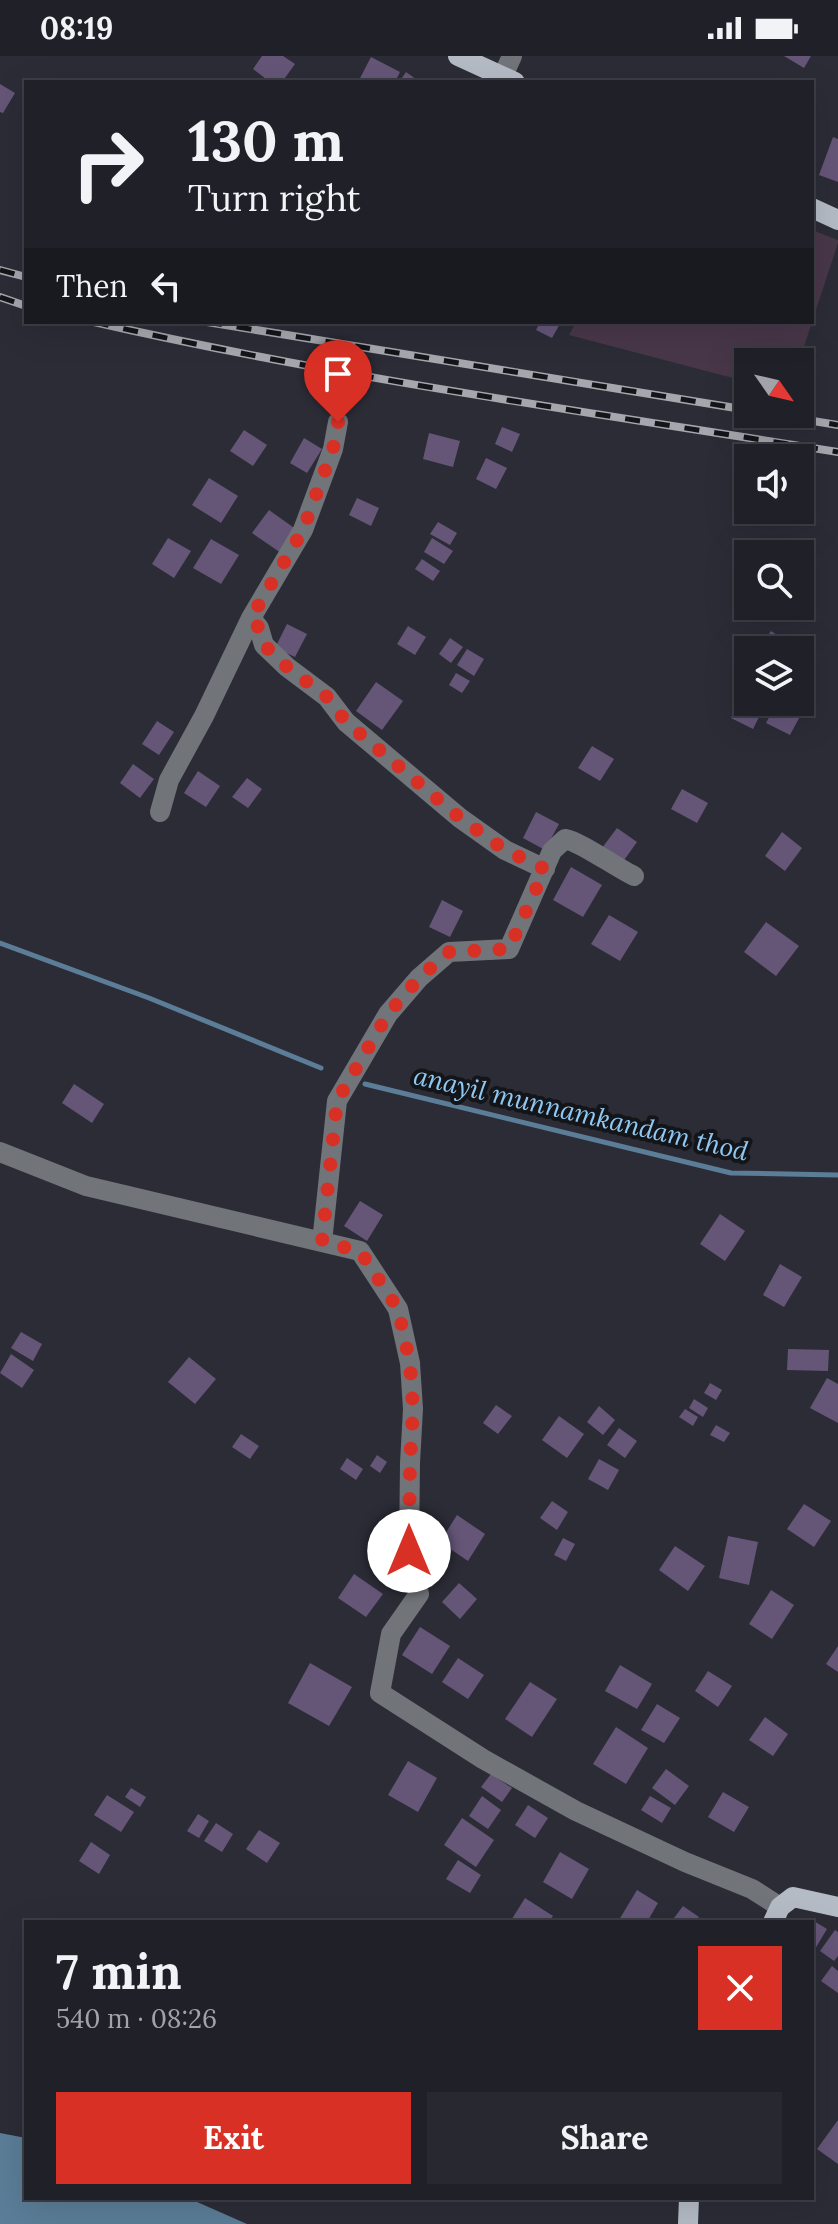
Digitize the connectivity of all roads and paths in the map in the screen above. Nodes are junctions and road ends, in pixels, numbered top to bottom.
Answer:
1 (458, 56) edge
2 (512, 56) edge
3 (509, 80) edge
4 (814, 209) edge
5 (838, 220) edge
6 (338, 422) dead end
7 (251, 618) junction
8 (160, 812) dead end
9 (545, 869) junction
10 (634, 876) dead end
11 (0, 1152) edge
12 (322, 1242) junction
13 (838, 1907) edge
14 (777, 1914) edge
15 (689, 2200) edge
16 (688, 2224) edge

1 - 3 main road
2 - 3 street
4 - 5 main road
6 - 7 street
7 - 8 street
7 - 9 street
9 - 10 street
9 - 12 street
11 - 12 street
12 - 14 street
13 - 14 main road
15 - 16 main road

